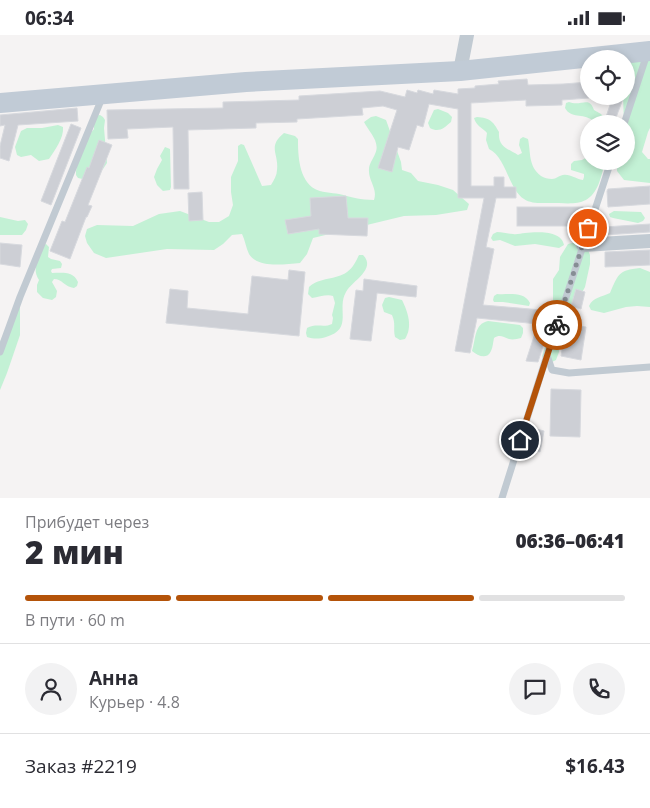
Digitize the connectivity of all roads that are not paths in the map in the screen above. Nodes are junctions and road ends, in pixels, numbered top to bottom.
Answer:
1 (467, 35) edge
2 (649, 51) edge
3 (460, 71) junction
4 (103, 95) junction
5 (0, 103) edge
6 (627, 115) edge
7 (608, 170) edge
8 (650, 241) edge
9 (582, 245) junction
10 (0, 351) edge
11 (547, 355) junction
12 (650, 367) edge
13 (502, 498) edge

1 - 3 street
2 - 3 main road
2 - 6 lane
3 - 4 main road
4 - 5 main road
4 - 10 lane
7 - 9 lane
8 - 9 street
9 - 11 lane
11 - 12 lane
11 - 13 lane

